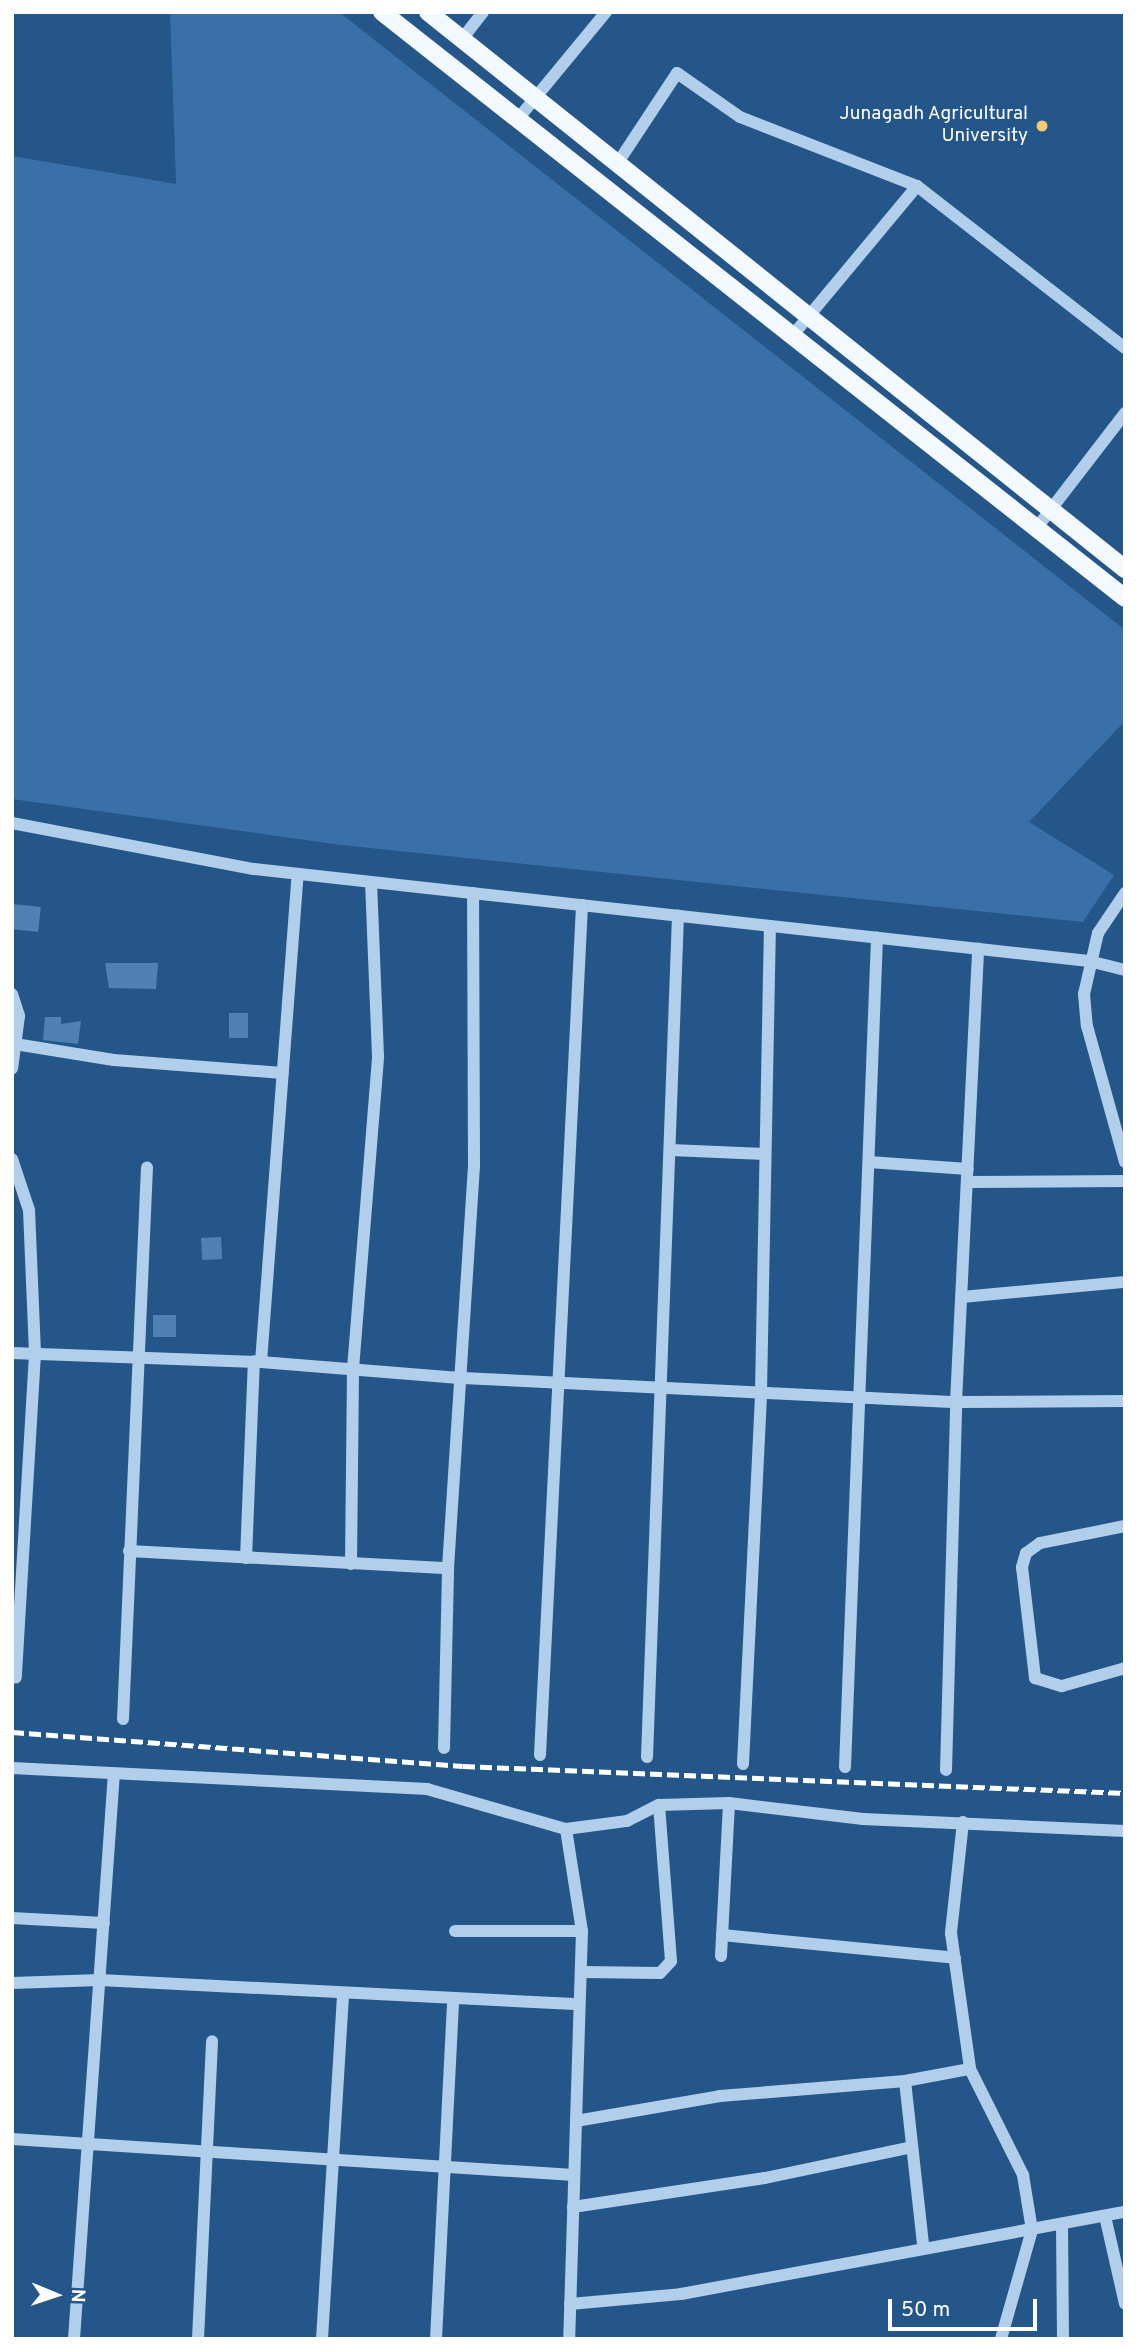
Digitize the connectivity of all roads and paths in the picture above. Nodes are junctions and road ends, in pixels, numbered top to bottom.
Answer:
1 (382, 12) edge
2 (428, 12) edge
3 (483, 12) edge
4 (606, 12) edge
5 (462, 39) junction
6 (537, 96) junction
7 (517, 120) junction
8 (619, 161) junction
9 (917, 186) junction
10 (684, 215) junction
11 (666, 239) junction
12 (808, 315) junction
13 (793, 335) junction
14 (1125, 348) edge
15 (1125, 413) edge
16 (1049, 511) junction
17 (1035, 530) junction
18 (1125, 569) edge
19 (1125, 598) edge
20 (12, 823) edge
21 (298, 874) junction
22 (371, 882) junction
23 (1125, 892) edge
24 (473, 893) junction
25 (582, 905) junction
26 (678, 916) junction
27 (770, 926) junction
28 (877, 938) junction
29 (978, 949) junction
30 (1089, 961) junction
31 (1125, 970) edge
32 (12, 994) edge
33 (15, 1044) junction
34 (12, 1069) edge
35 (283, 1073) junction
36 (671, 1150) junction
37 (765, 1154) junction
38 (1124, 1157) edge
39 (12, 1159) edge
40 (869, 1162) junction
41 (147, 1168) dead end
42 (967, 1175) junction
43 (1125, 1181) edge
44 (1125, 1282) edge
45 (962, 1297) junction
46 (12, 1353) edge
47 (36, 1354) junction
48 (135, 1357) junction
49 (257, 1361) junction
50 (353, 1369) junction
51 (462, 1378) junction
52 (558, 1382) junction
53 (663, 1386) junction
54 (761, 1392) junction
55 (860, 1396) junction
56 (1125, 1401) edge
57 (956, 1402) junction
58 (1125, 1526) edge
59 (129, 1551) junction
60 (246, 1558) junction
61 (351, 1564) junction
62 (448, 1568) junction
63 (1125, 1668) edge
64 (16, 1677) dead end
65 (123, 1719) dead end
66 (444, 1748) dead end
67 (540, 1755) dead end
68 (647, 1757) dead end
69 (743, 1763) dead end
70 (845, 1767) dead end
71 (12, 1768) edge
72 (946, 1770) dead end
73 (114, 1773) junction
74 (729, 1802) junction
75 (659, 1805) junction
76 (963, 1822) junction
77 (565, 1829) junction
78 (1125, 1830) edge
79 (12, 1918) edge
80 (104, 1923) junction
81 (455, 1931) dead end
82 (582, 1931) junction
83 (722, 1936) junction
84 (721, 1956) dead end
85 (955, 1958) junction
86 (581, 1972) junction
87 (100, 1980) junction
88 (12, 1983) edge
89 (343, 1996) junction
90 (453, 2001) junction
91 (579, 2004) junction
92 (212, 2041) dead end
93 (970, 2069) junction
94 (905, 2081) junction
95 (576, 2121) junction
96 (12, 2139) edge
97 (88, 2142) junction
98 (912, 2147) junction
99 (204, 2150) junction
100 (333, 2159) junction
101 (445, 2166) junction
102 (574, 2175) junction
103 (573, 2207) junction
104 (1125, 2212) edge
105 (1105, 2216) junction
106 (1062, 2224) junction
107 (1032, 2230) junction
108 (923, 2245) junction
109 (570, 2304) junction
110 (1125, 2304) edge
111 (74, 2339) edge
112 (198, 2339) edge
113 (322, 2339) edge
114 (436, 2339) edge
115 (569, 2339) edge
116 (1001, 2339) edge
117 (1063, 2339) edge

1 - 7 main road
2 - 5 main road
3 - 5 street
4 - 6 street
5 - 6 main road
6 - 7 street
6 - 8 main road
7 - 11 main road
8 - 9 street
8 - 10 main road
9 - 12 street
9 - 14 street
10 - 11 main road
10 - 12 main road
11 - 13 main road
12 - 13 street
12 - 16 main road
13 - 17 main road
15 - 16 street
16 - 17 street
16 - 18 main road
17 - 19 main road
20 - 21 street
21 - 22 street
21 - 35 street
22 - 24 street
22 - 50 street
23 - 30 street
24 - 25 street
24 - 51 street
25 - 26 street
25 - 52 street
26 - 27 street
26 - 36 street
27 - 28 street
27 - 37 street
28 - 29 street
28 - 40 street
29 - 30 street
29 - 42 street
30 - 31 street
30 - 38 street
32 - 33 street
33 - 34 street
33 - 35 street
35 - 49 street
36 - 37 street
36 - 53 street
37 - 54 street
39 - 47 street
40 - 42 street
40 - 55 street
41 - 48 street
42 - 43 street
42 - 45 street
44 - 45 street
45 - 57 street
46 - 47 street
47 - 48 street
47 - 64 street
48 - 49 street
48 - 59 street
49 - 50 street
49 - 60 street
50 - 51 street
50 - 61 street
51 - 52 street
51 - 62 street
52 - 53 street
52 - 67 street
53 - 54 street
53 - 68 street
54 - 55 street
54 - 69 street
55 - 57 street
55 - 70 street
56 - 57 street
57 - 72 street
58 - 63 street
59 - 60 street
59 - 65 street
60 - 61 street
61 - 62 street
62 - 66 street
71 - 73 street
73 - 77 street
73 - 80 street
74 - 75 street
74 - 76 street
74 - 83 street
75 - 77 street
75 - 86 street
76 - 78 street
76 - 85 street
77 - 82 street
79 - 80 street
80 - 87 street
81 - 82 street
82 - 86 street
83 - 84 street
83 - 85 street
85 - 93 street
86 - 91 street
87 - 88 street
87 - 89 street
87 - 97 street
89 - 90 street
89 - 100 street
90 - 91 street
90 - 101 street
91 - 95 street
92 - 99 street
93 - 94 street
93 - 107 street
94 - 95 street
94 - 98 street
95 - 102 street
96 - 97 street
97 - 99 street
97 - 111 street
98 - 103 street
98 - 108 street
99 - 100 street
99 - 112 street
100 - 101 street
100 - 113 street
101 - 102 street
101 - 114 street
102 - 103 street
103 - 109 street
104 - 105 street
105 - 106 street
105 - 110 street
106 - 107 street
106 - 117 street
107 - 108 street
107 - 116 street
108 - 109 street
109 - 115 street

